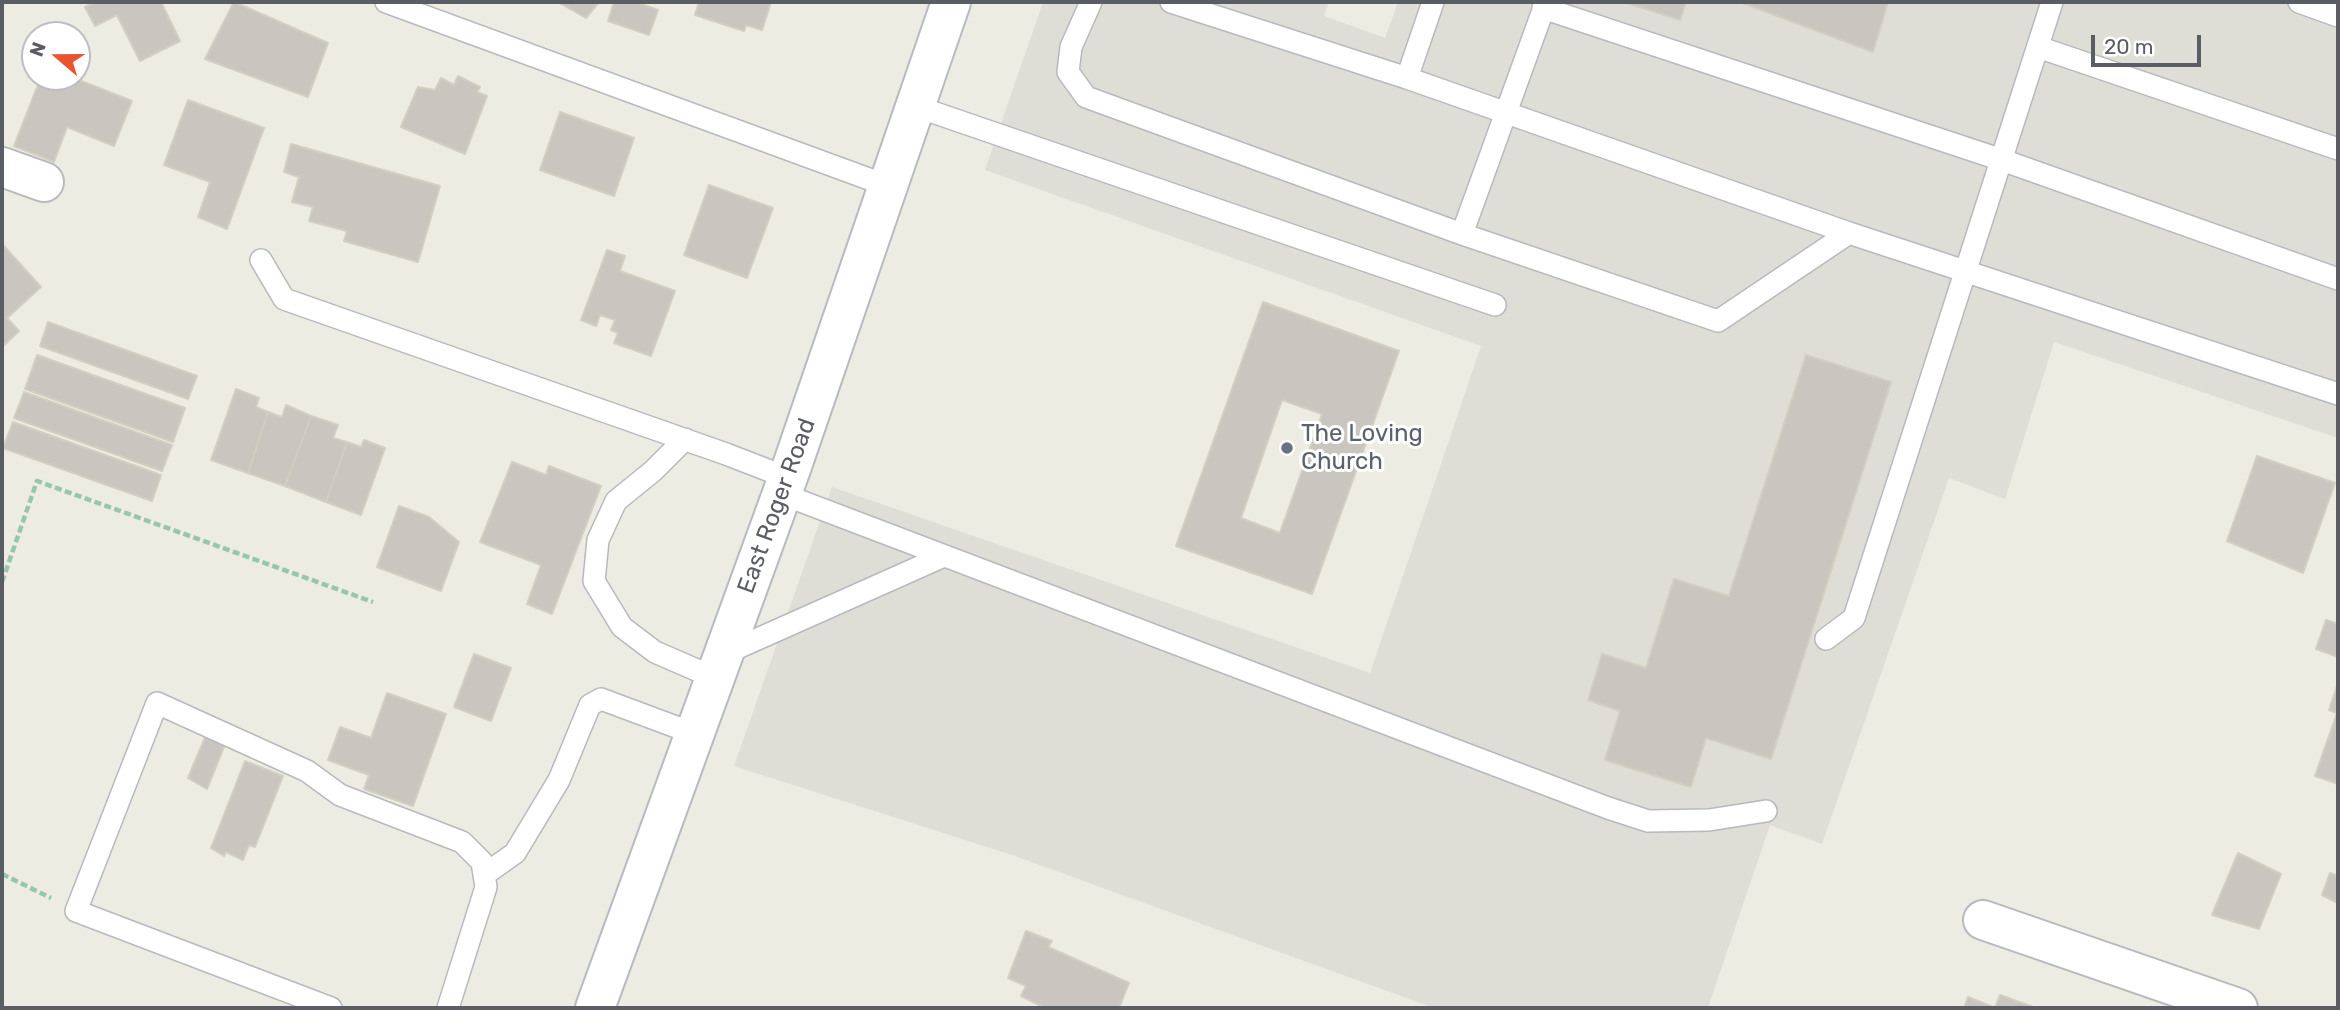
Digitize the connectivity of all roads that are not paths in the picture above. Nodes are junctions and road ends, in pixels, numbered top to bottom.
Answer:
1 (386, 2) edge
2 (951, 2) edge
3 (1091, 2) edge
4 (1171, 2) edge
5 (1433, 2) edge
6 (2052, 2) edge
7 (2299, 2) edge
8 (1545, 5) edge
9 (2338, 16) edge
10 (2038, 47) junction
11 (1407, 78) junction
12 (915, 106) junction
13 (1506, 113) junction
14 (2338, 149) edge
15 (2001, 160) junction
16 (2, 167) edge
17 (44, 182) dead end
18 (888, 186) junction
19 (1849, 233) junction
20 (1462, 234) junction
21 (261, 260) dead end
22 (1966, 270) junction
23 (2338, 279) edge
24 (1495, 305) dead end
25 (2338, 394) edge
26 (685, 439) junction
27 (785, 486) junction
28 (944, 556) junction
29 (1826, 639) dead end
30 (719, 666) junction
31 (695, 734) junction
32 (1766, 811) dead end
33 (484, 875) junction
34 (1983, 920) dead end
35 (331, 1008) edge
36 (448, 1008) edge
37 (595, 1008) edge
38 (2238, 1008) edge

1 - 18 lane
2 - 12 street, East Roger Road
3 - 20 lane
4 - 11 lane
5 - 11 lane
6 - 10 lane
7 - 9 lane
8 - 13 lane
8 - 15 lane
10 - 14 lane
10 - 15 lane
11 - 13 lane
12 - 18 street, East Roger Road
12 - 24 lane
13 - 19 lane
13 - 20 lane
15 - 22 lane
15 - 23 lane
16 - 17 street
18 - 27 street, East Roger Road
19 - 20 lane
19 - 22 lane
21 - 26 lane
22 - 25 lane
22 - 29 lane
26 - 27 lane
26 - 30 lane
27 - 28 lane
27 - 30 street, East Roger Road
28 - 30 lane
28 - 32 lane
30 - 31 street, East Roger Road
31 - 33 lane
31 - 37 street, East Roger Road
33 - 35 lane
33 - 36 lane
34 - 38 street

